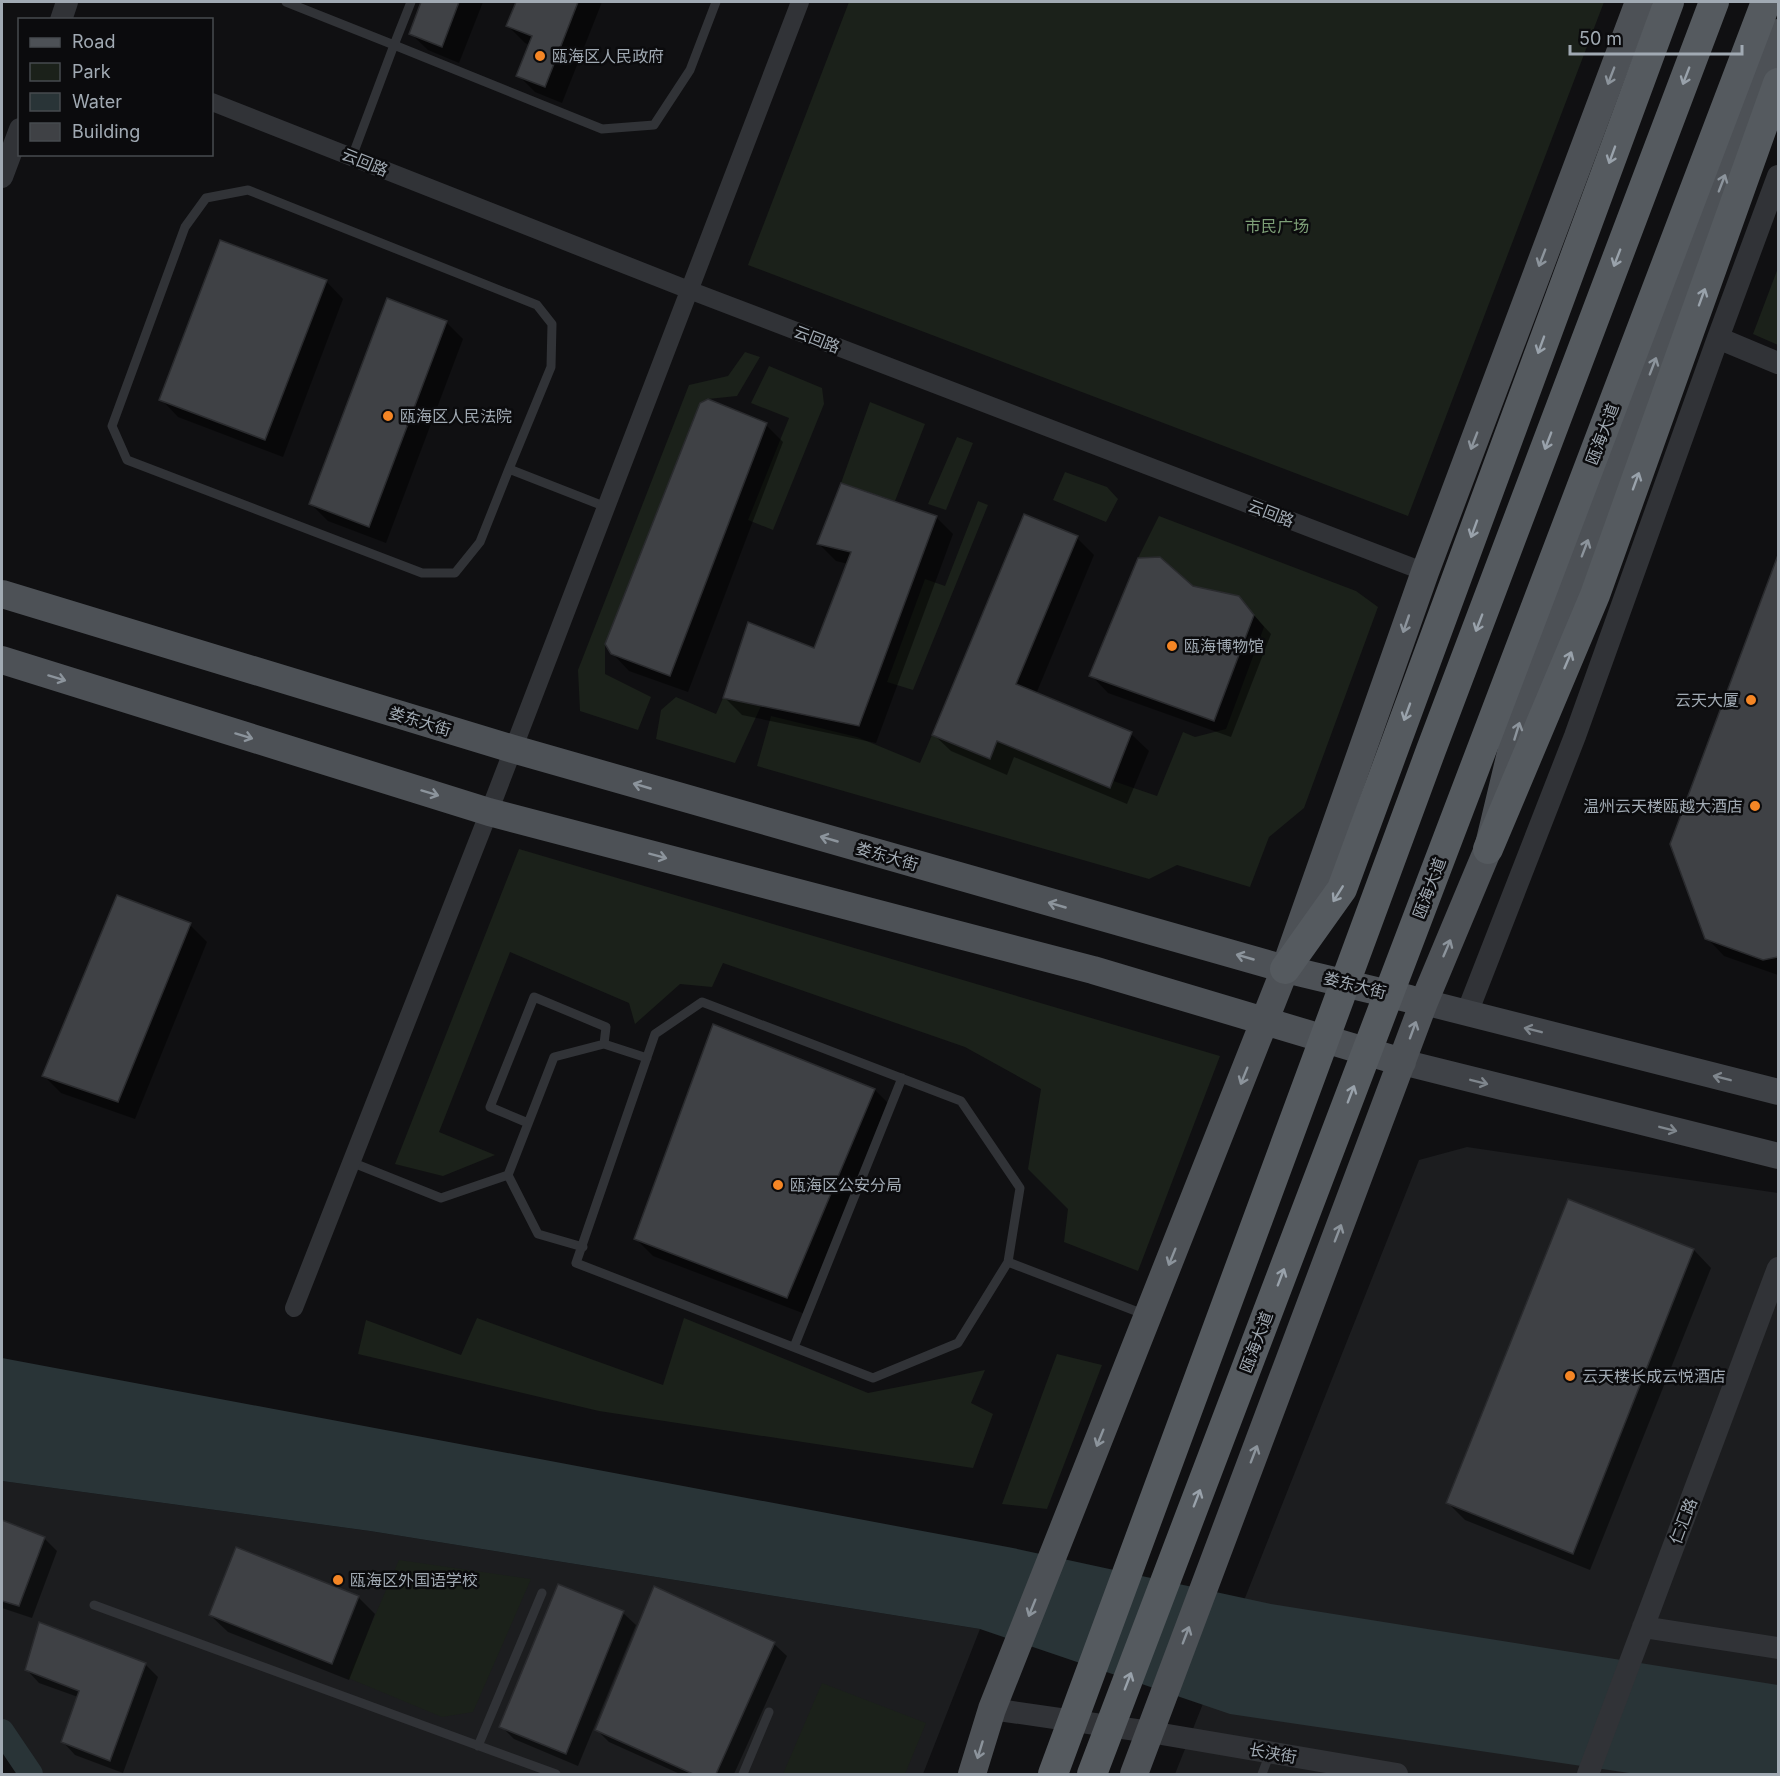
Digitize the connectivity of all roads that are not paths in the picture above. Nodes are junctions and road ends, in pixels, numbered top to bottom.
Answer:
1 (68, 2) edge
2 (286, 2) edge
3 (411, 2) edge
4 (716, 2) edge
5 (800, 2) edge
6 (1639, 2) edge
7 (1669, 2) edge
8 (1714, 2) edge
9 (1766, 2) edge
10 (62, 18) edge
11 (1779, 33) edge
12 (394, 45) junction
13 (1779, 83) edge
14 (213, 102) edge
15 (18, 134) edge
16 (352, 157) junction
17 (1779, 176) edge
18 (2, 177) edge
19 (689, 290) junction
20 (1718, 338) junction
21 (1779, 363) edge
22 (509, 469) junction
23 (606, 507) junction
24 (1425, 572) junction
25 (2, 594) edge
26 (2, 660) edge
27 (513, 749) junction
28 (489, 812) junction
29 (1488, 849) junction
30 (1286, 969) junction
31 (1424, 1002) junction
32 (1467, 1013) junction
33 (1265, 1021) junction
34 (604, 1044) junction
35 (646, 1058) junction
36 (1402, 1062) junction
37 (902, 1078) junction
38 (1779, 1092) edge
39 (528, 1123) junction
40 (1779, 1156) edge
41 (351, 1162) junction
42 (508, 1174) junction
43 (583, 1247) junction
44 (1008, 1262) junction
45 (1779, 1268) edge
46 (294, 1308) dead end
47 (1148, 1316) junction
48 (794, 1347) junction
49 (542, 1593) dead end
50 (94, 1605) dead end
51 (1643, 1627) junction
52 (1779, 1648) edge
53 (992, 1709) junction
54 (769, 1712) dead end
55 (1150, 1732) junction
56 (477, 1746) junction
57 (1270, 1753) junction
58 (1591, 1766) edge
59 (556, 1774) edge
60 (743, 1774) edge
61 (972, 1774) edge
62 (1053, 1774) edge
63 (1092, 1774) edge
64 (1134, 1774) edge
65 (1262, 1774) edge
66 (1396, 1774) edge

1 - 10 street
2 - 12 lane
3 - 12 lane
4 - 12 lane
5 - 19 street
6 -> 24 main road
7 -> 30 highway
8 -> 62 highway, bridge
63 -> 9 highway, 瓯海大道, bridge
29 -> 11 main road, 瓯海大道
12 - 16 lane
29 -> 13 highway
14 - 16 street, 云回路
15 - 18 street
16 - 19 street, 云回路
17 - 20 street
19 - 23 street
19 - 24 street, 云回路
20 - 21 street
20 - 32 street
22 - 22 lane
22 - 23 lane
23 - 27 street
24 -> 30 main road
25 - 27 main road, 娄东大街
26 -> 28 main road
27 - 28 street
30 -> 27 main road, 娄东大街
28 -> 33 main road
28 - 41 street
31 -> 29 main road, 瓯海大道
30 - 31 main road, 娄东大街
30 - 33 main road
31 - 32 main road, 娄东大街
36 -> 31 main road, 瓯海大道
38 -> 32 main road, 娄东大街
33 - 36 main road
33 -> 47 main road
34 - 35 lane
34 - 39 lane
34 - 39 lane
35 - 37 lane
35 - 43 lane
36 -> 40 main road
55 -> 36 main road, 瓯海大道
37 - 44 lane
37 - 48 lane
39 - 42 lane
41 - 42 lane
41 - 46 street
42 - 43 lane
43 - 48 lane
44 - 47 lane
44 - 48 lane
45 - 51 street, 仁汇路
47 -> 53 main road
49 - 56 lane
50 - 56 lane
51 - 52 street
51 - 58 street, 仁汇路
53 - 55 street, 长浃街
53 -> 61 main road
54 - 60 lane
55 - 57 street, 长浃街
55 - 64 main road, 瓯海大道
56 - 59 lane
57 - 65 lane
57 - 66 street, 长浃街

